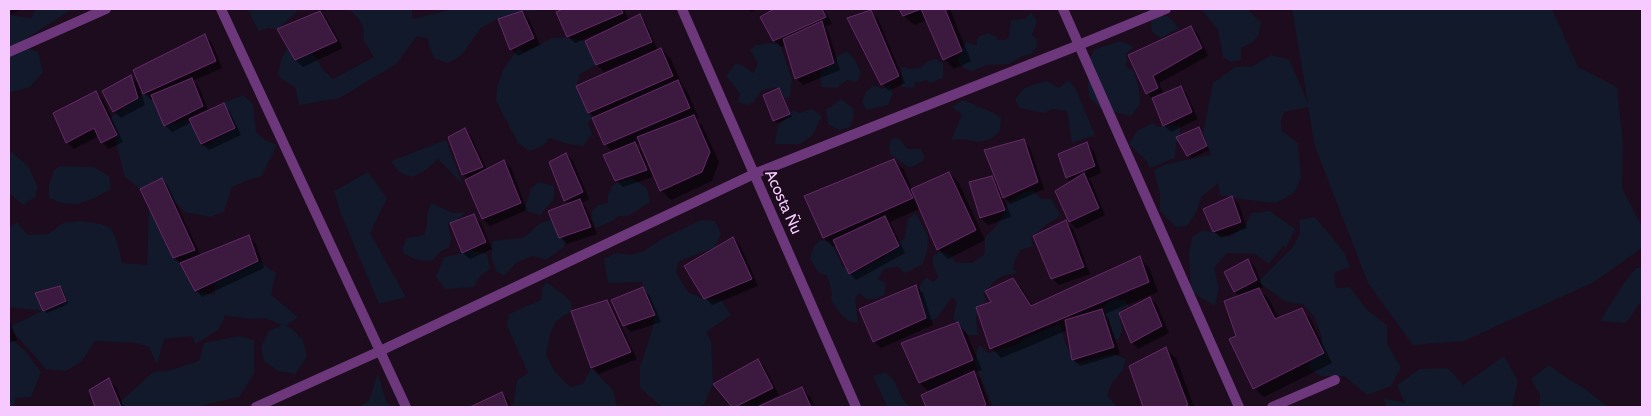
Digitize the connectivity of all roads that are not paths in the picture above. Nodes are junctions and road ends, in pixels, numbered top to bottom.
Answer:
1 (106, 9) edge
2 (222, 9) edge
3 (682, 9) edge
4 (1063, 9) edge
5 (1166, 9) edge
6 (1079, 46) junction
7 (9, 52) edge
8 (754, 174) junction
9 (380, 351) junction
10 (1335, 380) dead end
11 (256, 407) edge
12 (406, 407) edge
13 (856, 407) edge
14 (1239, 407) edge
15 (1272, 407) edge

1 - 7 street
2 - 9 street
3 - 8 street, Acosta Ñu
4 - 6 street
5 - 6 street
6 - 8 street
6 - 14 street
8 - 9 street
8 - 13 street, Acosta Ñu
9 - 11 street
9 - 12 street
10 - 15 street

